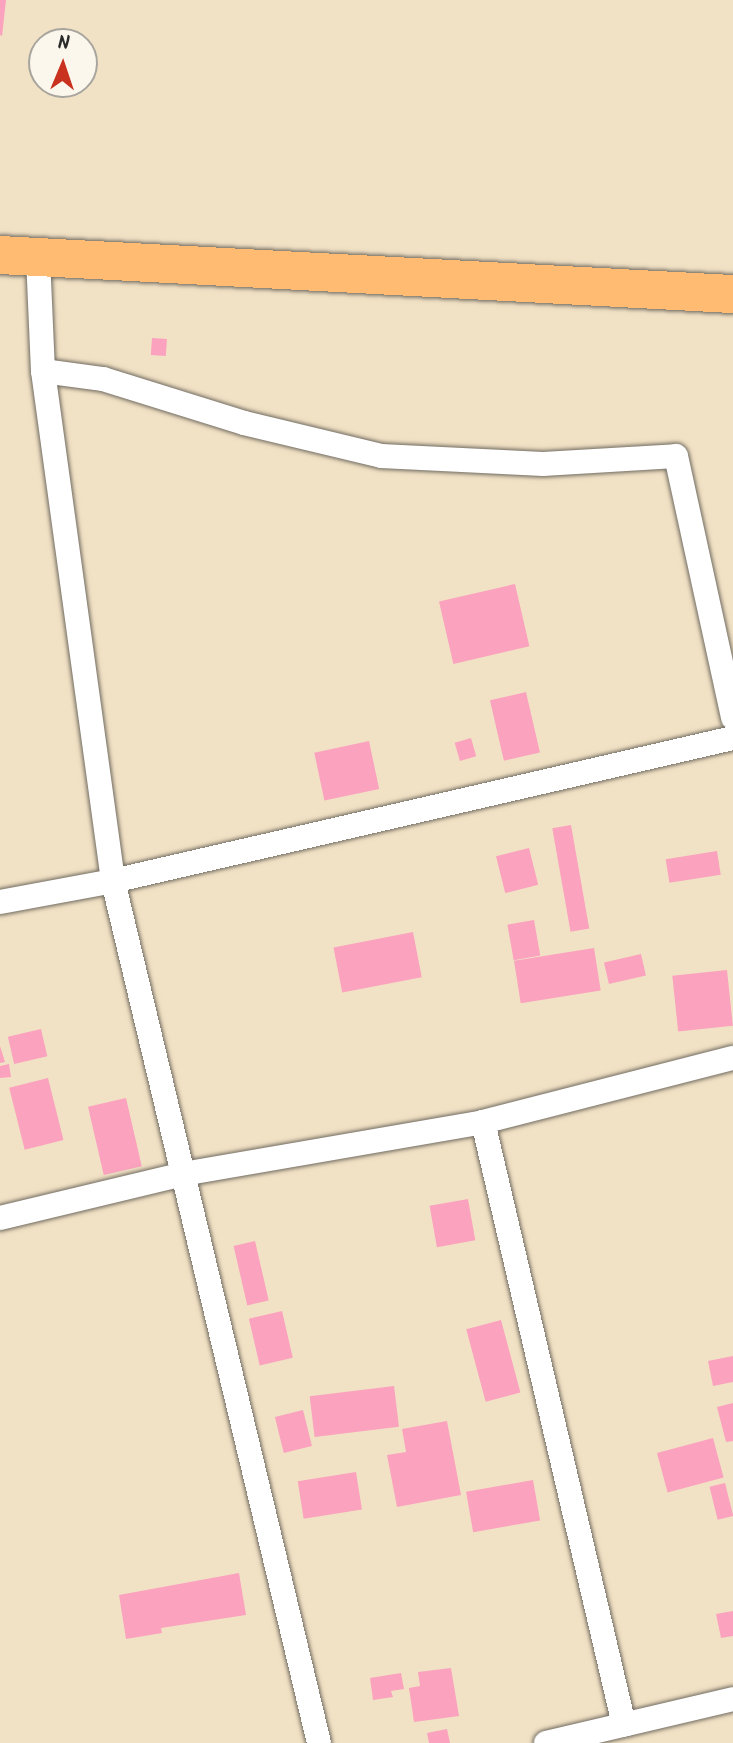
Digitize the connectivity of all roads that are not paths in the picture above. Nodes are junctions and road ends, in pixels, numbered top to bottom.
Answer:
1 (0, 255) edge
2 (38, 257) junction
3 (733, 294) edge
4 (43, 371) junction
5 (733, 718) edge
6 (733, 738) edge
7 (113, 881) junction
8 (0, 902) edge
9 (733, 1058) edge
10 (483, 1122) junction
11 (183, 1174) junction
12 (0, 1218) edge
13 (733, 1699) edge
14 (625, 1725) junction
15 (319, 1743) edge
16 (546, 1743) edge

1 - 2 main road
2 - 3 main road
2 - 4 street
4 - 5 street
4 - 7 street
6 - 7 street
7 - 8 street
7 - 11 street
9 - 10 street
10 - 11 street
10 - 14 street
11 - 12 street
11 - 15 street
13 - 14 street
14 - 16 street

